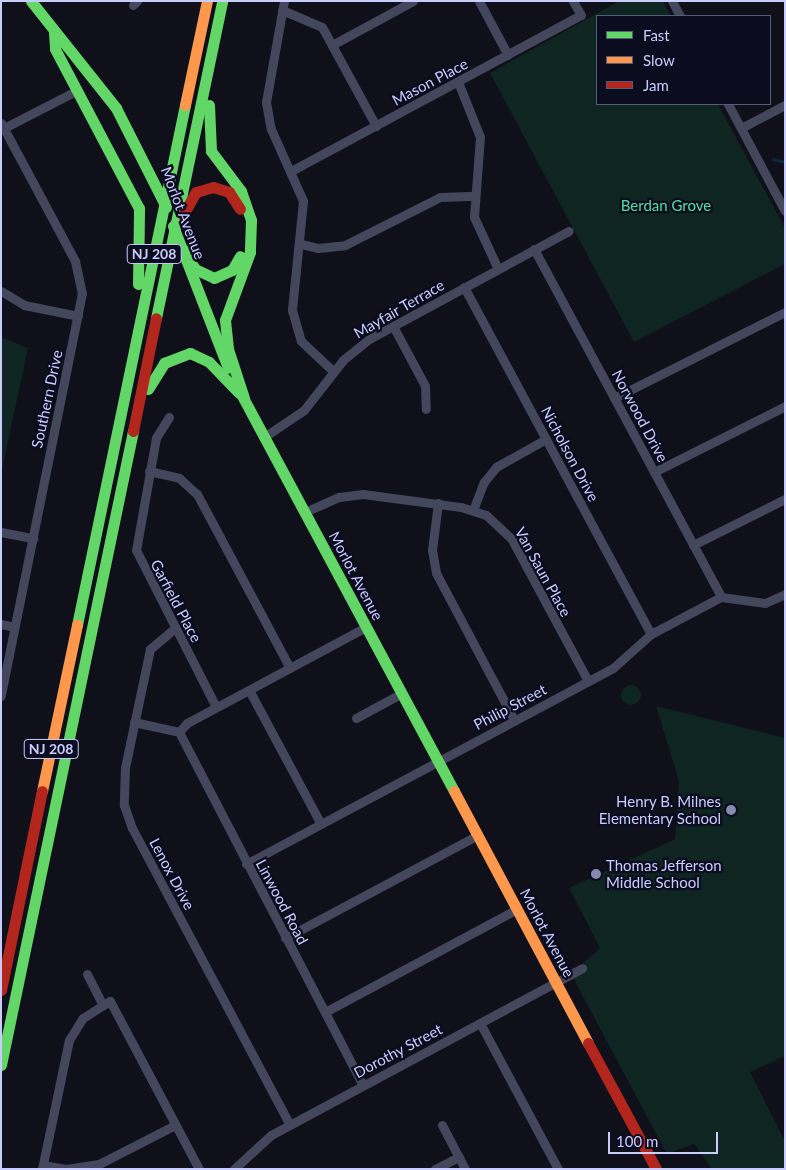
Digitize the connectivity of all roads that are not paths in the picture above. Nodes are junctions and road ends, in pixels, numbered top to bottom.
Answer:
1 (31, 1) edge
2 (207, 1) edge
3 (222, 1) edge
4 (230, 1) edge
5 (414, 1) edge
6 (479, 1) edge
7 (573, 1) edge
8 (672, 1) edge
9 (283, 6) edge
10 (679, 15) edge
11 (54, 33) junction
12 (332, 45) junction
13 (508, 56) junction
14 (458, 82) junction
15 (78, 90) junction
16 (729, 105) edge
17 (785, 105) edge
18 (2, 126) edge
19 (376, 126) junction
20 (741, 128) junction
21 (291, 171) junction
22 (474, 196) junction
23 (785, 210) edge
24 (568, 231) dead end
25 (300, 244) junction
26 (182, 249) junction
27 (534, 249) junction
28 (498, 269) junction
29 (164, 281) junction
30 (464, 288) junction
31 (1, 292) edge
32 (785, 312) edge
33 (78, 316) junction
34 (393, 326) junction
35 (333, 371) junction
36 (244, 398) junction
37 (614, 398) junction
38 (785, 406) edge
39 (426, 408) dead end
40 (168, 417) dead end
41 (264, 437) junction
42 (546, 439) junction
43 (130, 444) junction
44 (149, 471) junction
45 (654, 472) junction
46 (785, 499) edge
47 (438, 503) junction
48 (101, 507) junction
49 (473, 510) junction
50 (305, 512) junction
51 (1, 532) edge
52 (33, 538) junction
53 (694, 545) junction
54 (785, 594) edge
55 (721, 597) junction
56 (1, 624) edge
57 (14, 627) junction
58 (366, 627) junction
59 (175, 628) junction
60 (651, 634) junction
61 (290, 668) junction
62 (588, 681) junction
63 (249, 690) junction
64 (402, 693) junction
65 (1, 696) edge
66 (216, 707) junction
67 (356, 718) dead end
68 (514, 720) junction
69 (134, 722) junction
70 (179, 732) junction
71 (438, 761) junction
72 (321, 824) junction
73 (478, 835) junction
74 (246, 864) junction
75 (517, 909) junction
76 (285, 938) junction
77 (582, 968) dead end
78 (87, 974) dead end
79 (556, 982) junction
80 (1, 990) edge
81 (103, 1005) junction
82 (324, 1012) junction
83 (480, 1023) junction
84 (1, 1065) edge
85 (363, 1085) junction
86 (176, 1124) junction
87 (290, 1124) junction
88 (442, 1125) dead end
89 (459, 1157) junction
90 (42, 1167) edge
91 (66, 1169) edge
92 (199, 1169) edge
93 (234, 1169) edge
94 (435, 1169) edge
95 (466, 1169) edge
96 (558, 1169) edge
97 (656, 1169) edge

1 - 11 main road, Morlot Avenue
2 - 48 main road, NJ 208
3 - 29 main road, NJ 208
4 - 36 main road
5 - 12 street
6 - 13 street
7 - 13 street, Mason Place
8 - 10 street
9 - 12 street
9 - 21 street
11 - 15 main road
11 - 26 main road, Morlot Avenue
12 - 19 street
13 - 14 street, Mason Place
14 - 19 street, Mason Place
14 - 22 street
15 - 18 street
15 - 48 main road
16 - 20 street
17 - 20 street
18 - 33 street, Southern Drive
19 - 21 street, Mason Place
20 - 23 street
21 - 25 street
22 - 25 street
22 - 28 street
24 - 27 street, Mayfair Terrace
25 - 35 street
26 - 29 main road
26 - 36 main road, Morlot Avenue
27 - 28 street, Mayfair Terrace
27 - 37 street, Norwood Drive
28 - 30 street, Mayfair Terrace
29 - 43 main road, NJ 208
30 - 34 street, Mayfair Terrace
30 - 42 street, Nicholson Drive
31 - 33 street
32 - 37 street
33 - 52 street, Southern Drive
34 - 35 street, Mayfair Terrace
34 - 39 street
35 - 41 street, Mayfair Terrace
36 - 41 main road, Morlot Avenue
36 - 43 main road
37 - 45 street, Norwood Drive
38 - 45 street
40 - 44 street, Garfield Place
41 - 50 main road, Morlot Avenue
42 - 49 street
42 - 60 street, Nicholson Drive
43 - 84 main road, NJ 208
44 - 59 street, Garfield Place
44 - 61 street
45 - 53 street, Norwood Drive
46 - 53 street
47 - 49 street, Van Saun Place
47 - 50 street, Van Saun Place
47 - 68 street
48 - 80 main road, NJ 208
49 - 62 street, Van Saun Place
50 - 58 main road, Morlot Avenue
51 - 52 street
52 - 57 street, Southern Drive
53 - 55 street, Norwood Drive
54 - 55 street
55 - 60 street, Philip Street
56 - 57 street
57 - 65 street, Southern Drive
58 - 61 street
58 - 64 main road, Morlot Avenue
59 - 66 street, Garfield Place
59 - 69 street, Lenox Drive
60 - 62 street, Philip Street
61 - 63 street
62 - 68 street, Philip Street
63 - 66 street
63 - 72 street
64 - 67 street
64 - 71 main road, Morlot Avenue
66 - 70 street
68 - 71 street, Philip Street
69 - 70 street
69 - 87 street, Lenox Drive
70 - 74 street, Linwood Road
71 - 72 street, Philip Street
71 - 73 main road, Morlot Avenue
72 - 74 street, Philip Street
73 - 75 main road, Morlot Avenue
73 - 76 street
74 - 76 street, Linwood Road
75 - 79 main road, Morlot Avenue
75 - 82 street
76 - 82 street, Linwood Road
77 - 79 street, Dorothy Street
78 - 81 street
79 - 83 street, Dorothy Street
79 - 97 main road, Morlot Avenue
81 - 86 street
81 - 90 street
82 - 85 street, Linwood Road
83 - 85 street, Dorothy Street
83 - 96 street
85 - 87 street, Dorothy Street
86 - 91 street
86 - 92 street
87 - 93 street, Dorothy Street
88 - 89 street
89 - 94 street
89 - 95 street
90 - 91 street

